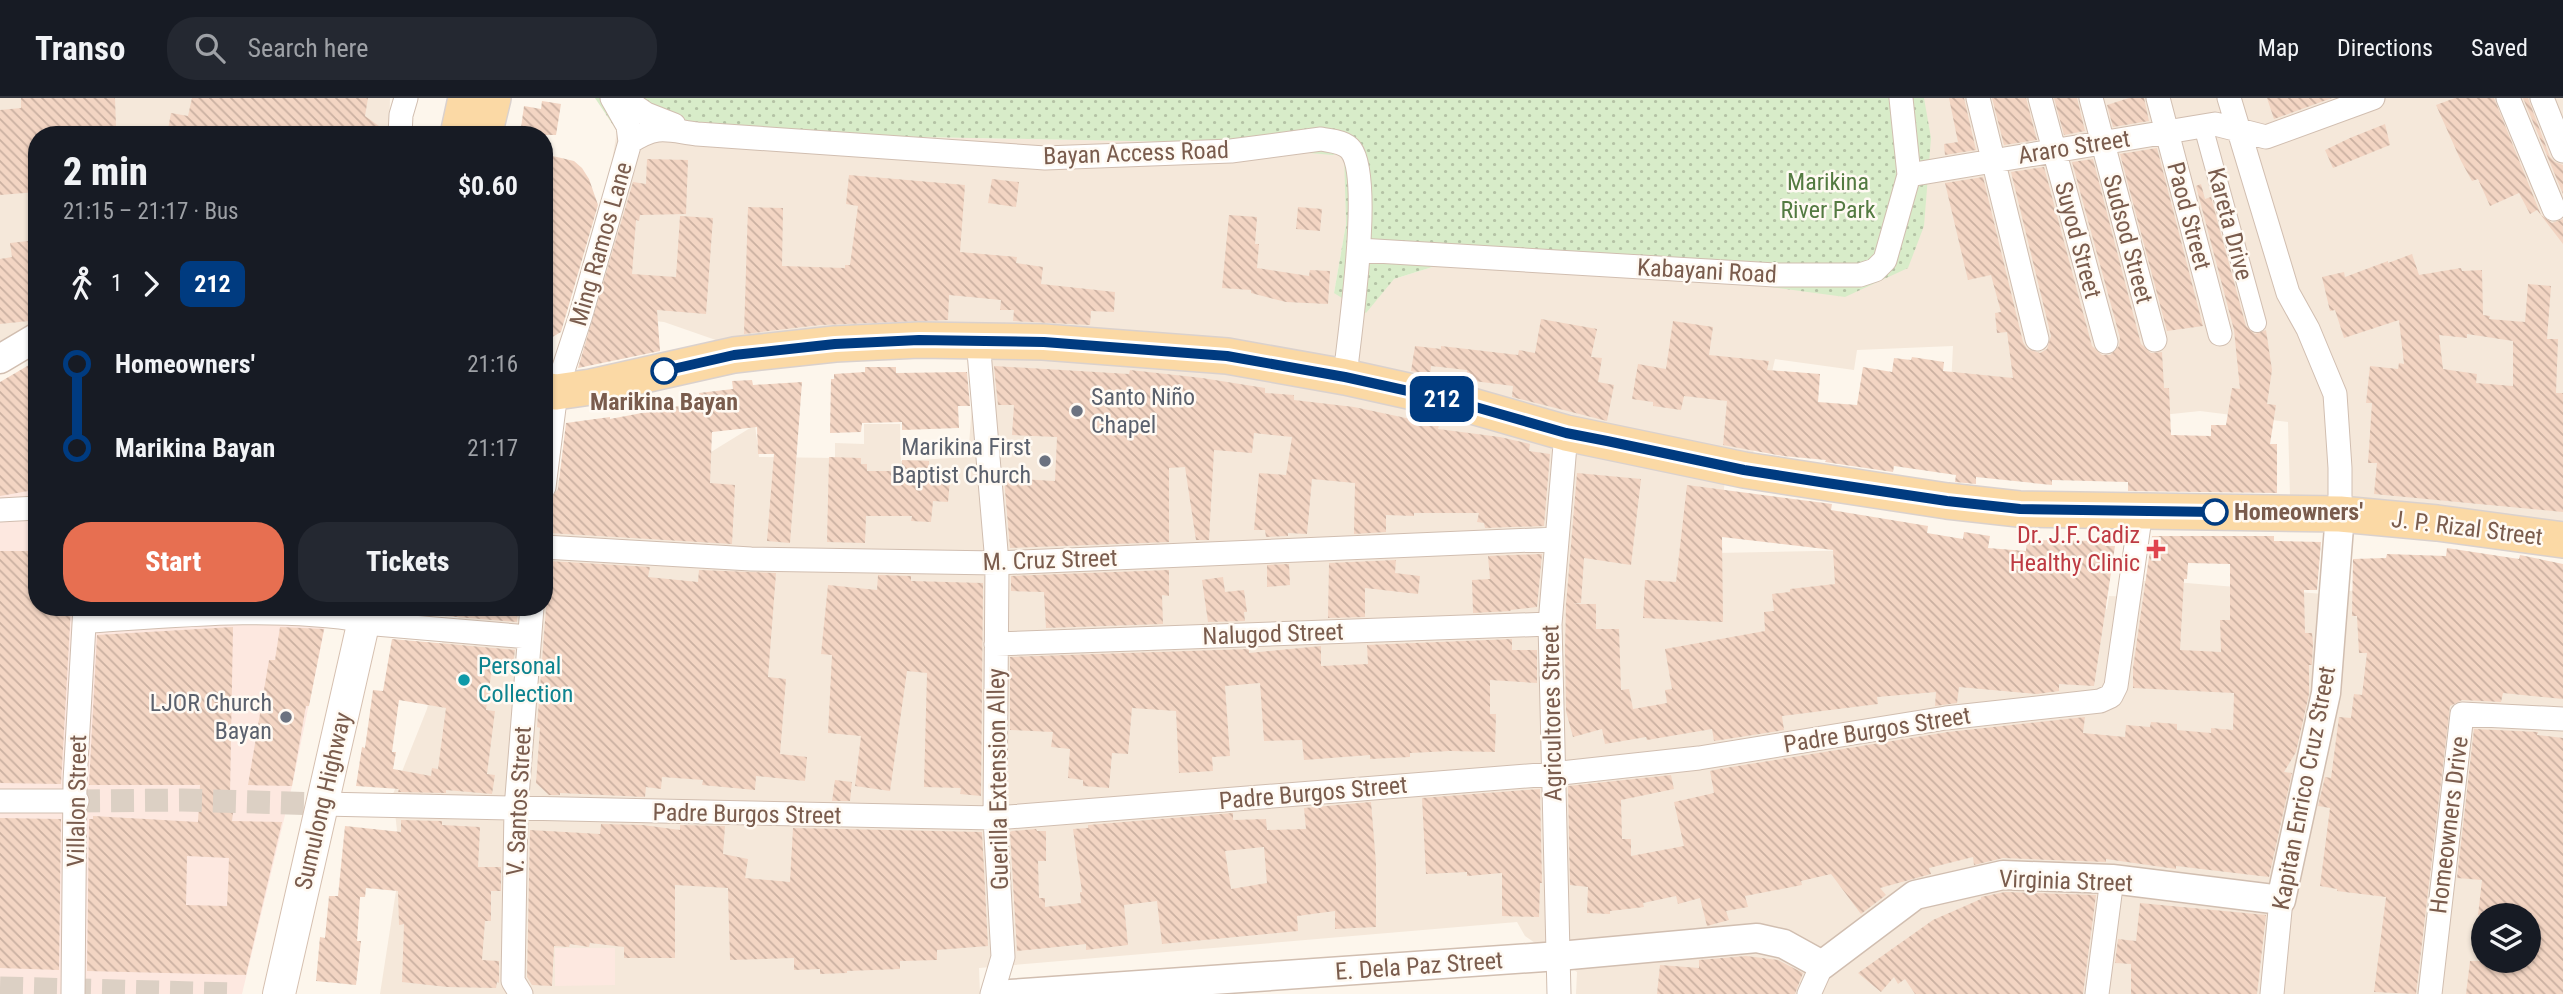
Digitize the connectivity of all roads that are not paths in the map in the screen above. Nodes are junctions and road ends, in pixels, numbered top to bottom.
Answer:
1 (406, 98) edge
2 (466, 98) edge
3 (493, 98) edge
4 (612, 98) edge
5 (623, 98) edge
6 (1901, 98) edge
7 (1978, 98) edge
8 (2040, 98) edge
9 (2091, 98) edge
10 (2158, 98) edge
11 (2229, 98) edge
12 (2373, 98) edge
13 (2508, 98) edge
14 (2542, 98) edge
15 (400, 126) edge
16 (460, 126) edge
17 (486, 126) edge
18 (2203, 126) junction
19 (2239, 130) junction
20 (689, 133) junction
21 (2167, 133) junction
22 (630, 142) junction
23 (2103, 142) junction
24 (2054, 150) junction
25 (2563, 151) edge
26 (1993, 160) junction
27 (1909, 175) junction
28 (2554, 209) dead end
29 (1359, 250) junction
30 (2257, 323) dead end
31 (2220, 334) dead end
32 (2037, 339) dead end
33 (978, 340) junction
34 (2155, 340) dead end
35 (28, 342) edge
36 (2106, 342) dead end
37 (0, 359) edge
38 (1345, 377) junction
39 (553, 384) edge
40 (553, 391) edge
41 (1566, 433) junction
42 (28, 508) edge
43 (0, 510) edge
44 (2141, 511) junction
45 (2340, 514) junction
46 (1557, 539) junction
47 (2563, 540) edge
48 (553, 548) edge
49 (997, 562) junction
50 (85, 616) edge
51 (346, 616) edge
52 (365, 616) edge
53 (372, 616) edge
54 (531, 616) edge
55 (1550, 624) junction
56 (529, 637) junction
57 (996, 644) junction
58 (2563, 719) edge
59 (1552, 774) junction
60 (0, 801) edge
61 (76, 801) junction
62 (322, 804) junction
63 (516, 809) junction
64 (995, 818) junction
65 (2112, 879) junction
66 (2281, 900) junction
67 (1559, 956) junction
68 (1822, 965) junction
69 (73, 994) edge
70 (279, 994) edge
71 (521, 994) edge
72 (992, 994) edge
73 (1010, 994) edge
74 (1559, 994) edge
75 (1809, 994) edge
76 (2097, 994) edge
77 (2272, 994) edge
78 (2430, 994) edge

1 - 15 street
2 - 16 main road
3 - 17 main road
4 - 22 street, Ming Ramos Lane
5 - 20 street, Bayan Access Road
6 - 27 street, Kabayani Road
7 - 26 street
8 - 24 street, Suyod Street
9 - 23 street, Sudsod Street
10 - 21 street, Paod Street
11 - 19 street, Kapitan Enrico Cruz Street
12 - 19 street
13 - 28 street
14 - 25 street
18 - 19 street, Araro Street
18 - 21 street, Araro Street
18 - 30 street, Kareta Drive
19 - 45 street, Kapitan Enrico Cruz Street
20 - 22 street, Bayan Access Road
20 - 29 street, Bayan Access Road
21 - 23 street, Araro Street
21 - 31 street, Paod Street
22 - 39 street, Ming Ramos Lane
23 - 24 street, Araro Street
23 - 34 street, Sudsod Street
24 - 26 street, Araro Street
24 - 36 street, Suyod Street
26 - 27 street, Araro Street
26 - 32 street
27 - 29 street, Kabayani Road
29 - 38 street, Bayan Access Road
33 - 38 main road, J. P. Rizal Street
33 - 40 main road, J. P. Rizal Street
33 - 49 street, Guerilla Extension Alley
35 - 37 street
38 - 41 main road, J. P. Rizal Street
41 - 44 main road, J. P. Rizal Street
41 - 46 street, Agricultores Street
42 - 43 street
44 - 45 main road, J. P. Rizal Street
44 - 59 street, Padre Burgos Street
45 - 47 main road, J. P. Rizal Street
45 - 66 street, Kapitan Enrico Cruz Street
46 - 49 street, M. Cruz Street
46 - 55 street, Agricultores Street
48 - 49 street, M. Cruz Street
49 - 57 street, Guerilla Extension Alley
50 - 51 street
50 - 61 street, Villalon Street
52 - 62 main road, Sumulong Highway
53 - 56 street
54 - 56 street, V. Santos Street
55 - 57 street, Nalugod Street
55 - 59 street, Agricultores Street
56 - 63 street, V. Santos Street
57 - 64 street, Guerilla Extension Alley
58 - 78 street, Homeowners Drive
59 - 64 street, Padre Burgos Street
59 - 67 street, Agricultores Street
60 - 61 street
61 - 69 street, Villalon Street
62 - 63 street, Padre Burgos Street
62 - 70 main road, Sumulong Highway
63 - 64 street, Padre Burgos Street
63 - 71 street, V. Santos Street
64 - 72 street, Guerilla Extension Alley
65 - 66 street, Virginia Street
65 - 68 street, Virginia Street
65 - 76 street
66 - 77 street, Kapitan Enrico Cruz Street
67 - 68 street, E. Dela Paz Street
67 - 73 street, E. Dela Paz Street
67 - 74 street, Agricultores Street
68 - 75 street, Virginia Street

